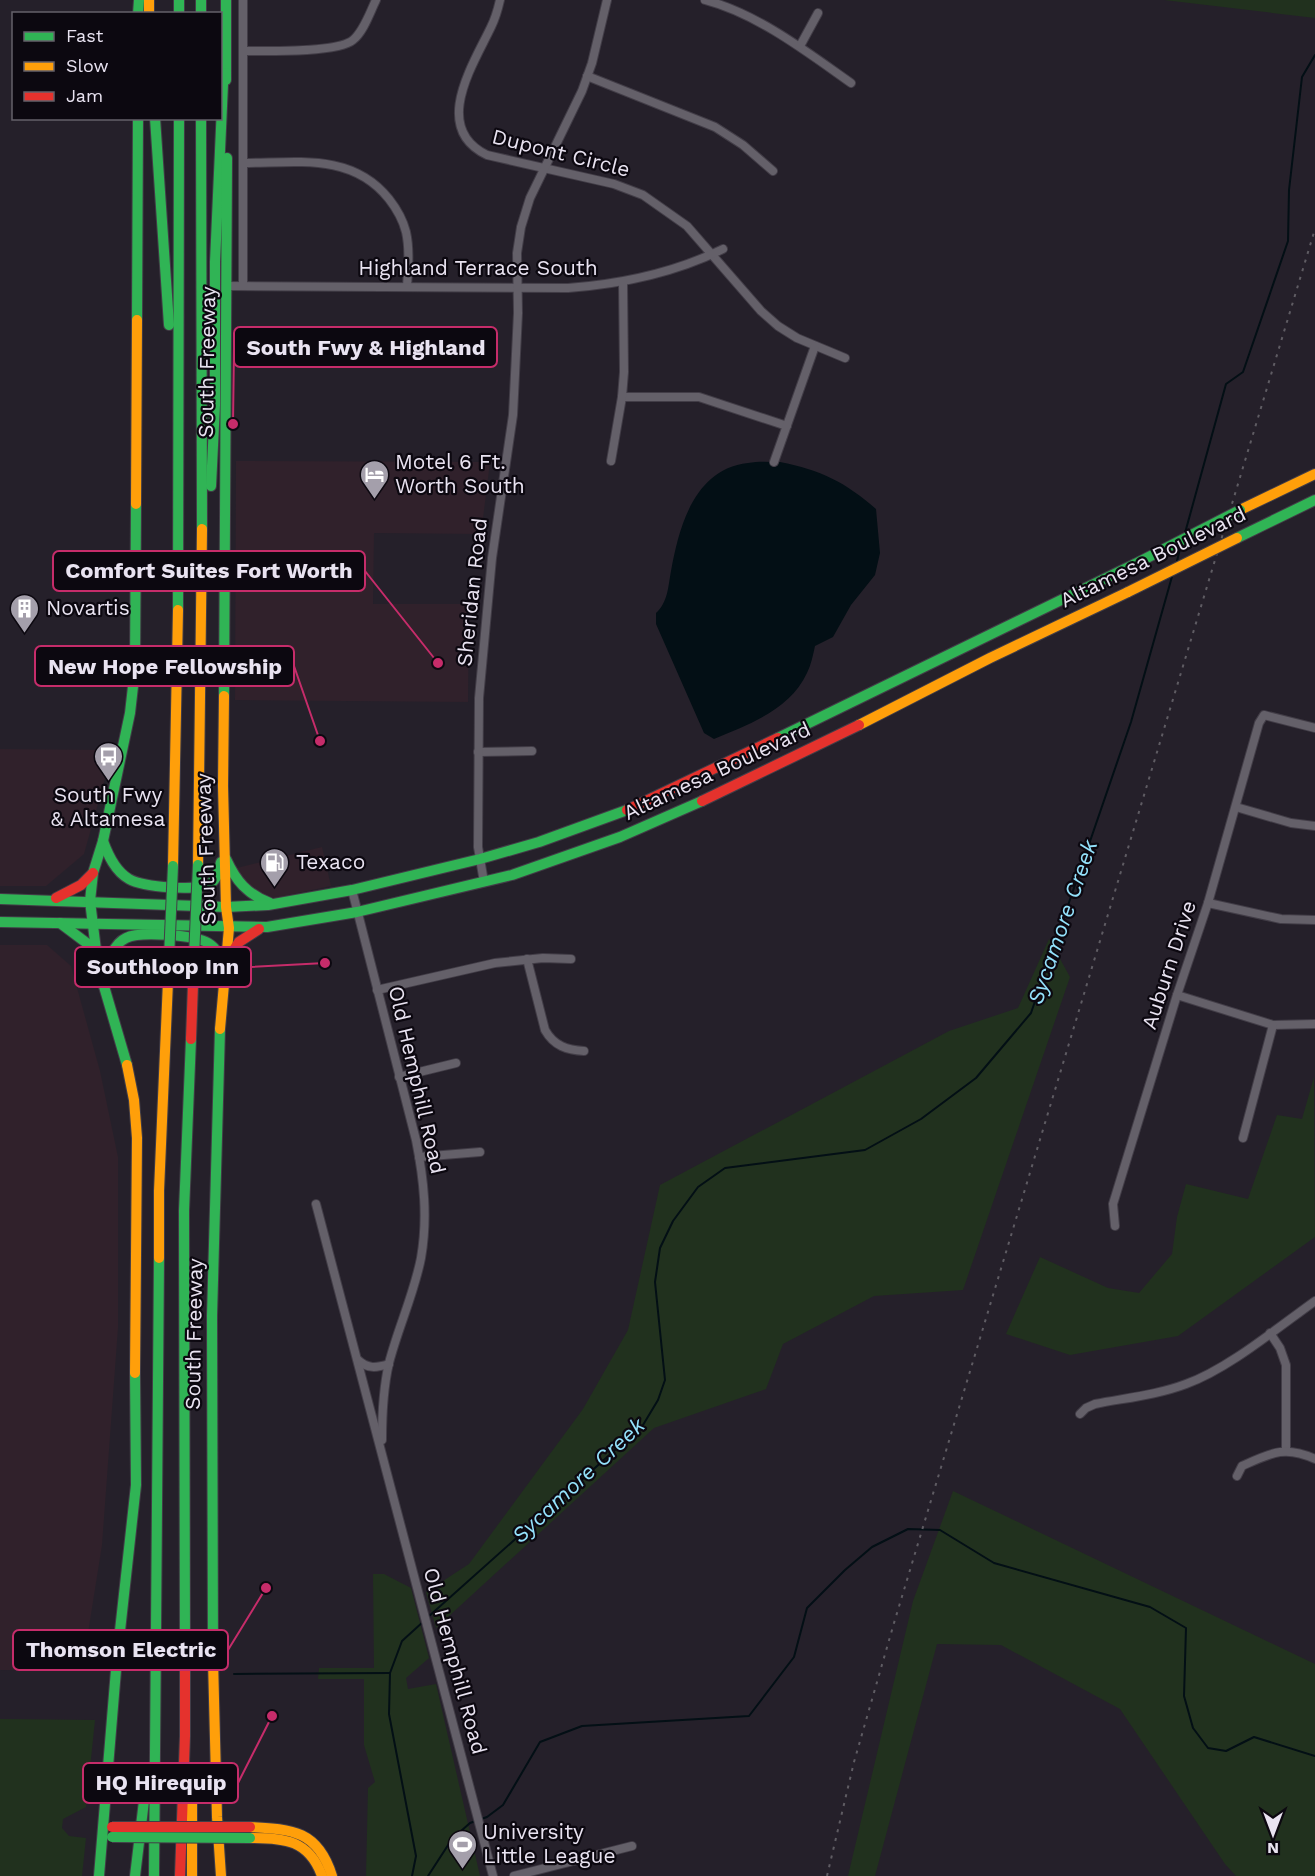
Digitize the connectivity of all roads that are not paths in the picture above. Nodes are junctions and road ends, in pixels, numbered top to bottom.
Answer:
1 (226, 0) edge
2 (243, 0) edge
3 (376, 0) edge
4 (500, 0) edge
5 (607, 0) edge
6 (705, 0) edge
7 (818, 13) dead end
8 (800, 46) junction
9 (243, 51) junction
10 (226, 72) junction
11 (587, 76) junction
12 (851, 83) dead end
13 (222, 106) edge
14 (138, 120) edge
15 (155, 120) edge
16 (179, 120) edge
17 (201, 120) edge
18 (221, 120) edge
19 (243, 163) junction
20 (544, 168) junction
21 (773, 171) dead end
22 (723, 249) dead end
23 (712, 255) junction
24 (623, 282) junction
25 (227, 286) junction
26 (243, 286) junction
27 (408, 287) junction
28 (518, 288) junction
29 (815, 346) junction
30 (844, 358) dead end
31 (622, 397) junction
32 (787, 426) junction
33 (611, 461) dead end
34 (774, 462) dead end
35 (1315, 474) edge
36 (179, 488) junction
37 (1315, 500) edge
38 (202, 634) junction
39 (1315, 728) edge
40 (532, 751) dead end
41 (478, 752) junction
42 (1236, 807) junction
43 (1315, 826) edge
44 (103, 841) junction
45 (224, 853) junction
46 (480, 859) junction
47 (93, 873) junction
48 (484, 882) junction
49 (352, 890) junction
50 (0, 899) edge
51 (53, 899) junction
52 (90, 901) junction
53 (1208, 903) junction
54 (273, 904) junction
55 (226, 907) junction
56 (357, 912) junction
57 (1315, 920) edge
58 (0, 922) edge
59 (60, 923) junction
60 (92, 923) junction
61 (262, 927) junction
62 (229, 928) junction
63 (96, 950) junction
64 (527, 959) junction
65 (571, 960) dead end
66 (227, 962) junction
67 (103, 983) junction
68 (225, 983) junction
69 (377, 990) junction
70 (1177, 995) junction
71 (1315, 1024) edge
72 (1273, 1025) junction
73 (584, 1051) dead end
74 (456, 1063) dead end
75 (399, 1077) junction
76 (1244, 1138) dead end
77 (480, 1152) dead end
78 (419, 1156) junction
79 (316, 1204) dead end
80 (1115, 1226) dead end
81 (1315, 1301) edge
82 (1270, 1333) junction
83 (358, 1360) junction
84 (389, 1364) junction
85 (1080, 1414) dead end
86 (1286, 1451) junction
87 (382, 1456) junction
88 (1315, 1459) edge
89 (1237, 1476) dead end
90 (185, 1736) junction
91 (154, 1755) junction
92 (107, 1832) junction
93 (250, 1832) junction
94 (632, 1846) dead end
95 (99, 1876) edge
96 (135, 1876) edge
97 (154, 1876) edge
98 (180, 1876) edge
99 (192, 1876) edge
100 (221, 1876) edge
101 (322, 1876) edge
102 (333, 1876) edge
103 (493, 1876) edge
104 (514, 1876) edge

1 - 10 main road, South Freeway
2 - 9 street
3 - 9 street
4 - 20 street, Dupont Circle
5 - 11 street, Sheridan Road
6 - 8 street
7 - 8 street
8 - 12 street
9 - 19 street
10 - 13 main road
10 - 25 main road, South Freeway
11 - 20 street, Sheridan Road
11 - 21 street
14 - 44 main road
15 - 36 main road
16 - 36 main road, South Freeway
17 - 38 main road, South Freeway
18 - 38 main road
19 - 26 street
19 - 27 street
20 - 23 street, Dupont Circle
20 - 28 street, Sheridan Road
22 - 23 street, Highland Terrace South
23 - 24 street, Highland Terrace South
23 - 29 street, Dupont Circle
24 - 28 street, Highland Terrace South
24 - 31 street
25 - 26 street, Highland Terrace South
25 - 45 main road, South Freeway
26 - 27 street, Highland Terrace South
27 - 28 street, Highland Terrace South
28 - 41 street, Sheridan Road
29 - 30 street, Dupont Circle
29 - 32 street
31 - 32 street
31 - 33 street
32 - 34 street
35 - 46 main road, Altamesa Boulevard, bridge
36 - 91 main road, South Freeway, bridge
37 - 48 main road, Altamesa Boulevard, bridge
38 - 90 main road, South Freeway, bridge
39 - 42 street, Auburn Drive
40 - 41 street
41 - 46 street, Sheridan Road
42 - 43 street
42 - 53 street, Auburn Drive
44 - 45 main road
44 - 47 main road
45 - 54 main road
45 - 55 main road, South Freeway
46 - 48 street, Sheridan Road
46 - 49 main road, Altamesa Boulevard
47 - 51 main road
47 - 52 main road
48 - 56 main road, Altamesa Boulevard
49 - 54 main road, Altamesa Boulevard
49 - 56 street, Old Hemphill Road
50 - 51 main road, Altamesa Boulevard
51 - 52 main road, Altamesa Boulevard
52 - 55 main road, Altamesa Boulevard
52 - 60 main road
53 - 57 street
53 - 70 street, Auburn Drive
54 - 55 main road, Altamesa Boulevard
55 - 62 main road, South Freeway
56 - 61 main road, Altamesa Boulevard
56 - 69 street, Old Hemphill Road
58 - 59 main road, Altamesa Boulevard
59 - 60 main road, Altamesa Boulevard
59 - 63 main road
60 - 62 main road, Altamesa Boulevard
60 - 63 main road
61 - 62 main road, Altamesa Boulevard
61 - 66 main road
62 - 66 main road, South Freeway
63 - 67 main road
64 - 65 street
64 - 69 street
64 - 73 street
66 - 68 main road, South Freeway
67 - 68 main road
67 - 92 main road
68 - 100 main road, South Freeway
69 - 75 street, Old Hemphill Road
70 - 72 street
70 - 80 street, Auburn Drive
71 - 72 street
72 - 76 street
74 - 75 street
75 - 78 street, Old Hemphill Road
77 - 78 street
78 - 84 street, Old Hemphill Road
79 - 83 street, Old Hemphill Road
81 - 82 street
82 - 85 street
82 - 86 street
83 - 84 street
83 - 87 street, Old Hemphill Road
84 - 87 street, Old Hemphill Road
86 - 88 street
86 - 89 street
87 - 103 street, Old Hemphill Road
90 - 98 main road, South Freeway
90 - 99 main road
91 - 96 main road
91 - 97 main road, South Freeway
92 - 93 main road, bridge
92 - 95 main road
93 - 101 main road
93 - 102 main road
94 - 104 street

